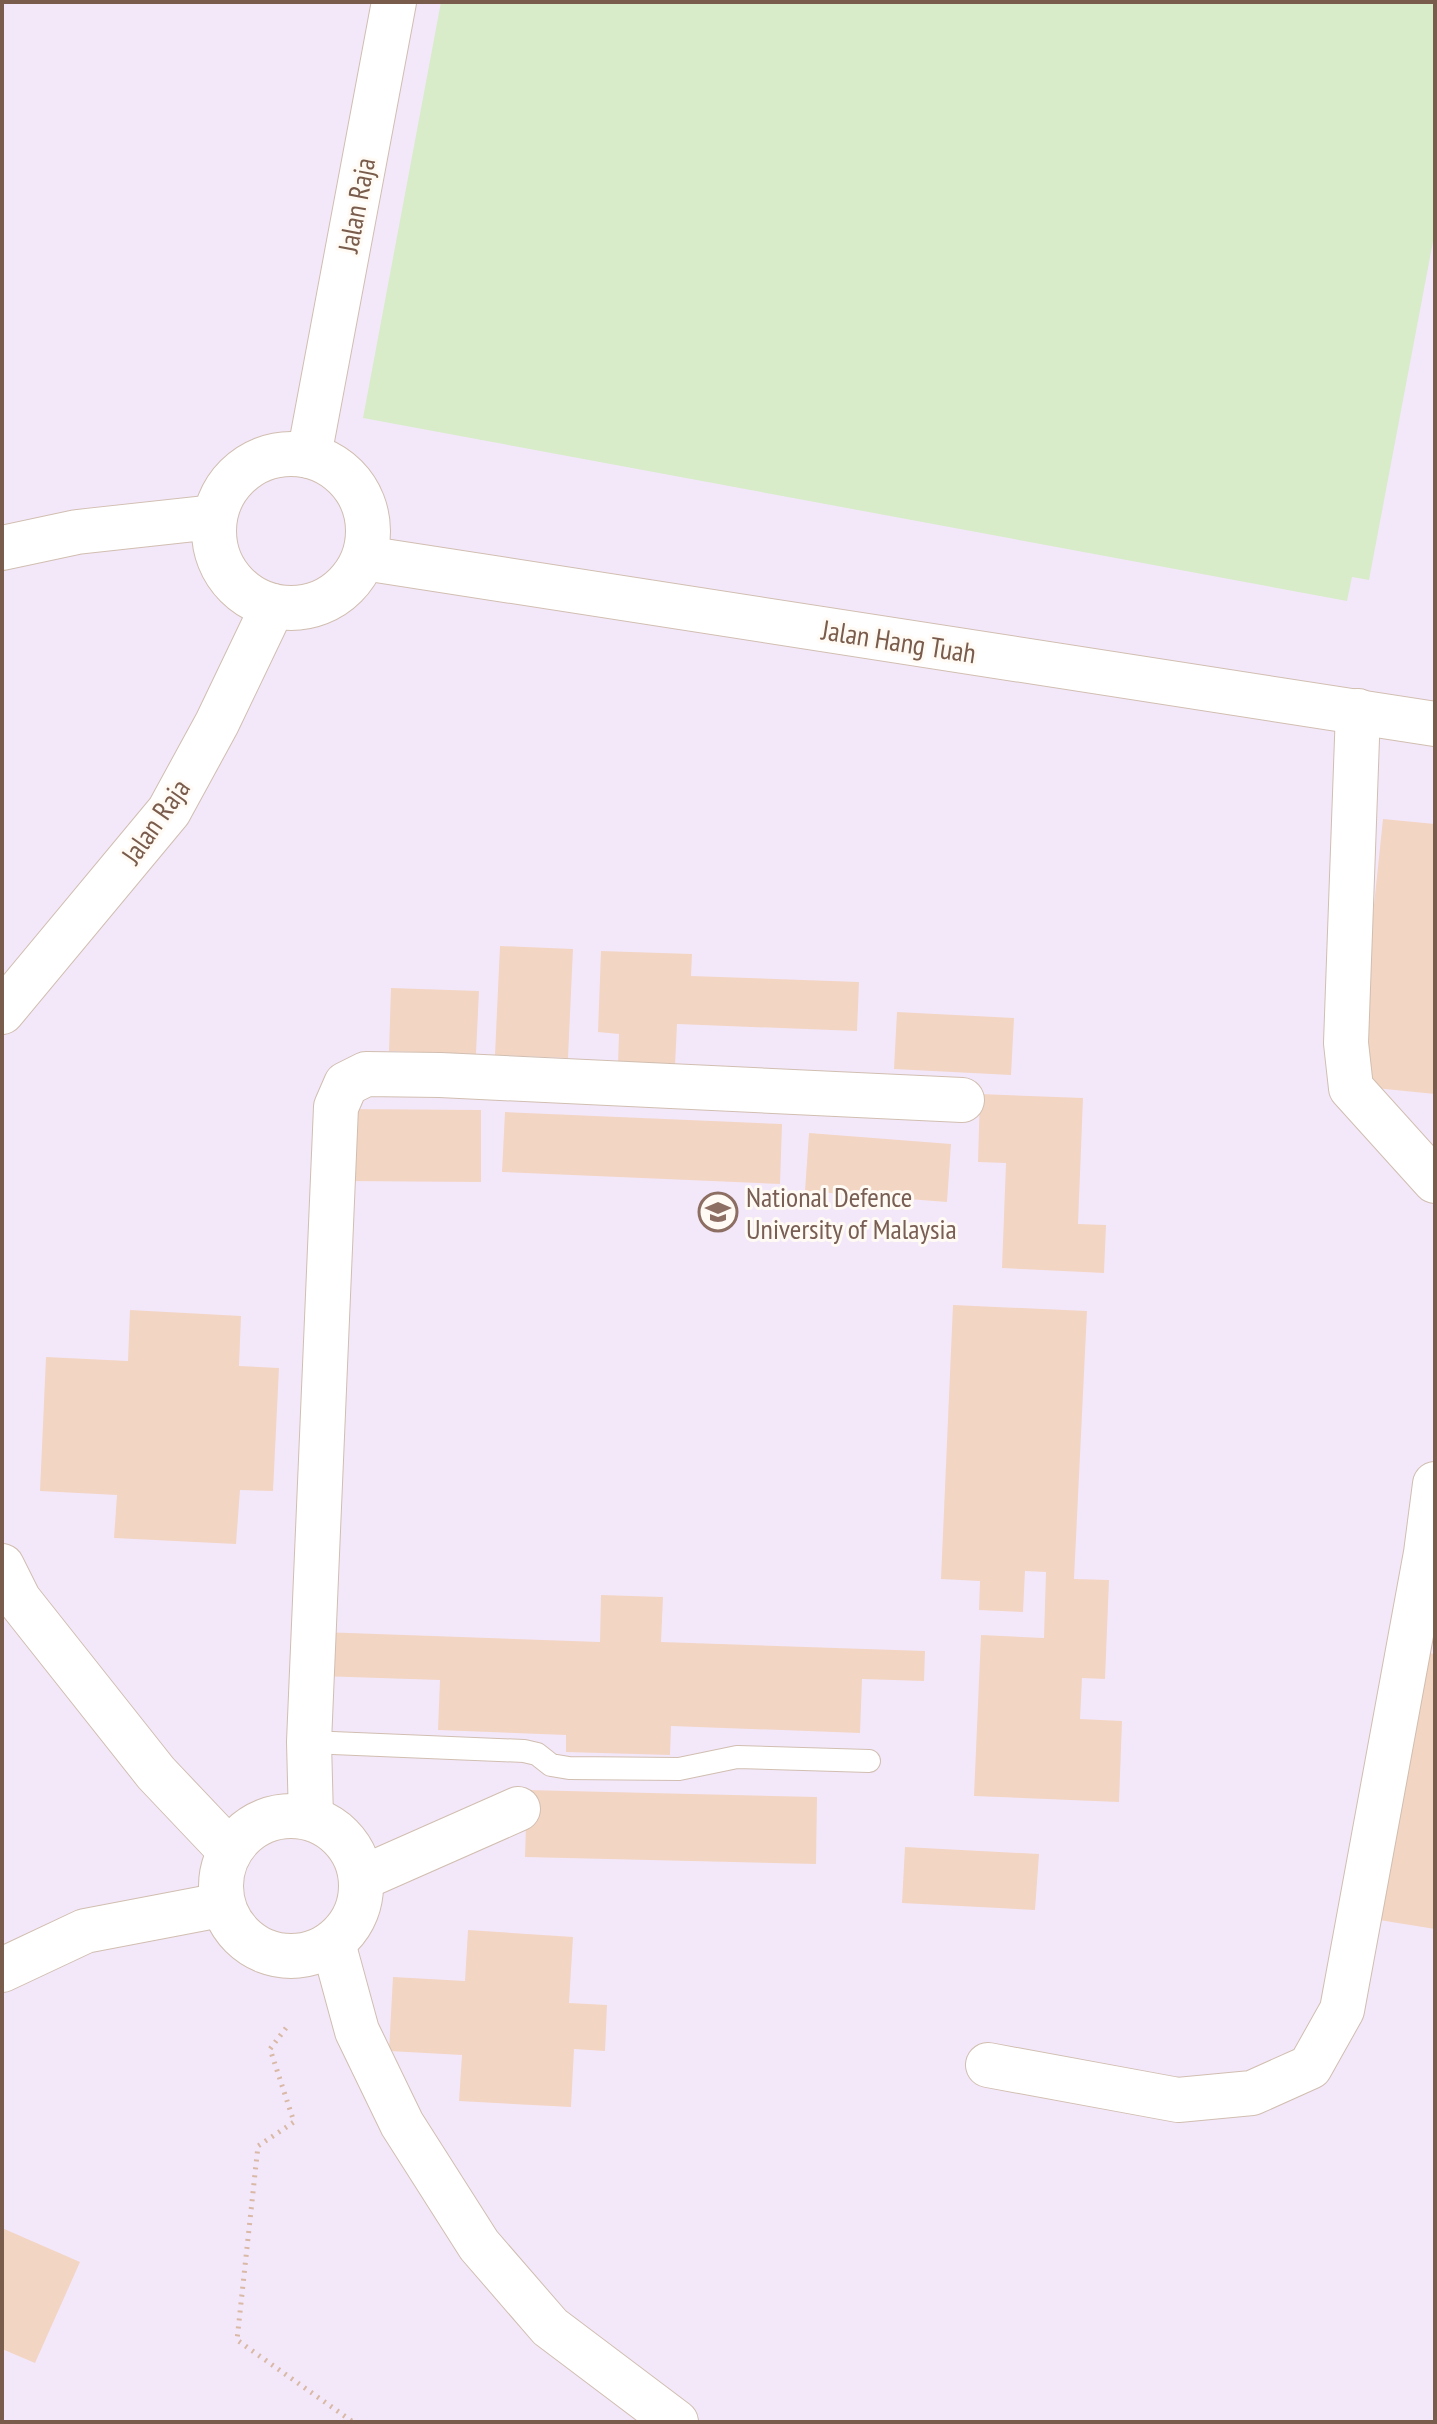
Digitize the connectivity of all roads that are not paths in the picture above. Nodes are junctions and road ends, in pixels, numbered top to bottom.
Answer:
1 (394, 2) edge
2 (309, 456) junction
3 (214, 517) junction
4 (2, 548) edge
5 (364, 558) junction
6 (273, 606) junction
7 (1358, 711) junction
8 (1435, 724) edge
9 (2, 1012) edge
10 (962, 1100) dead end
11 (1435, 1181) edge
12 (1435, 1484) edge
13 (2, 1566) edge
14 (309, 1742) junction
15 (869, 1761) dead end
16 (518, 1809) dead end
17 (311, 1818) junction
18 (229, 1850) junction
19 (362, 1878) junction
20 (221, 1905) junction
21 (333, 1943) junction
22 (2, 1970) edge
23 (988, 2065) dead end
24 (676, 2422) edge

1 - 2 street, Jalan Raja
2 - 3 street
2 - 5 street
3 - 4 street
3 - 6 street
5 - 6 street
5 - 7 street, Jalan Hang Tuah
6 - 9 street, Jalan Raja
7 - 8 street, Jalan Hang Tuah
7 - 11 street
10 - 14 street
12 - 23 street
13 - 18 street
14 - 15 lane
14 - 17 street
16 - 19 street
17 - 18 street
17 - 19 street
18 - 20 street
19 - 21 street
20 - 21 street
20 - 22 street
21 - 24 street

